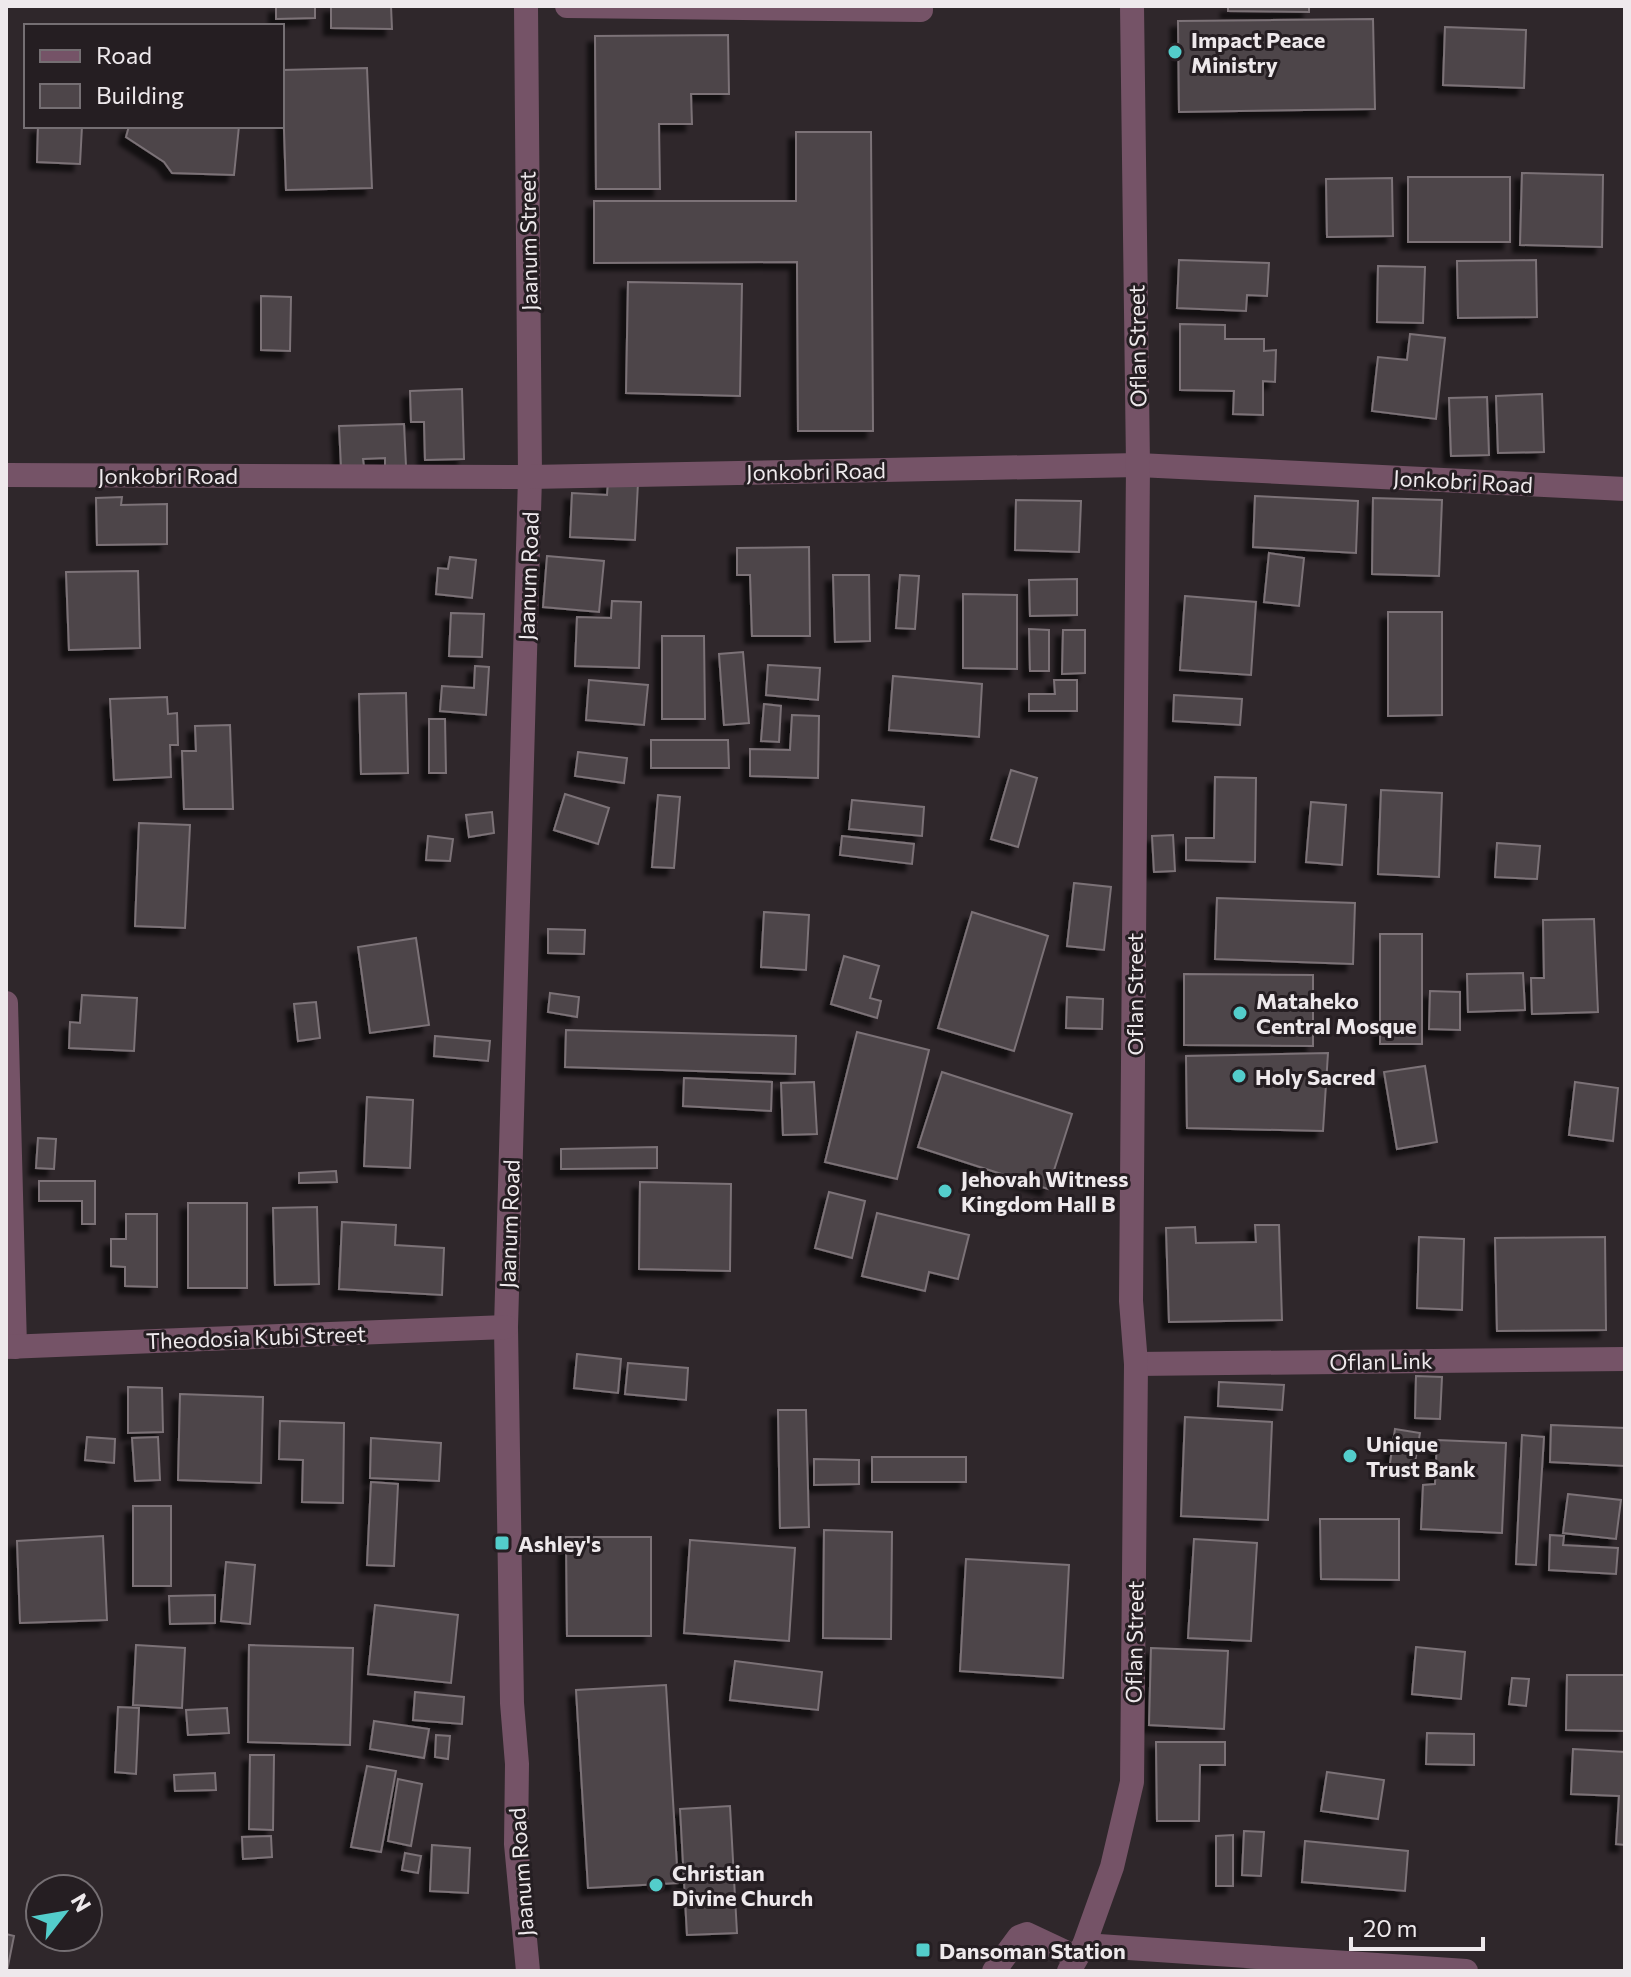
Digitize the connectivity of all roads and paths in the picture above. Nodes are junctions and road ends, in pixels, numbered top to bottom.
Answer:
1 (526, 6) edge
2 (567, 6) edge
3 (1132, 6) edge
4 (921, 10) dead end
5 (1138, 465) junction
6 (6, 475) edge
7 (530, 477) junction
8 (1625, 489) edge
9 (6, 1003) edge
10 (506, 1327) junction
11 (11, 1347) edge
12 (1625, 1359) edge
13 (1136, 1364) junction
14 (1076, 1957) edge
15 (528, 1971) edge
16 (994, 1971) edge
17 (1466, 1971) edge

1 - 7 street, Jaanum Street
2 - 4 street
3 - 5 street, Oflan Street
5 - 7 street, Jonkobri Road
5 - 8 street, Jonkobri Road
5 - 13 street, Oflan Street
6 - 7 street, Jonkobri Road
7 - 10 street, Jaanum Road
9 - 11 street
10 - 11 street, Theodosia Kubi Street
10 - 15 street, Jaanum Road
12 - 13 street, Oflan Link
13 - 14 street, Oflan Street
14 - 16 street
14 - 17 street

